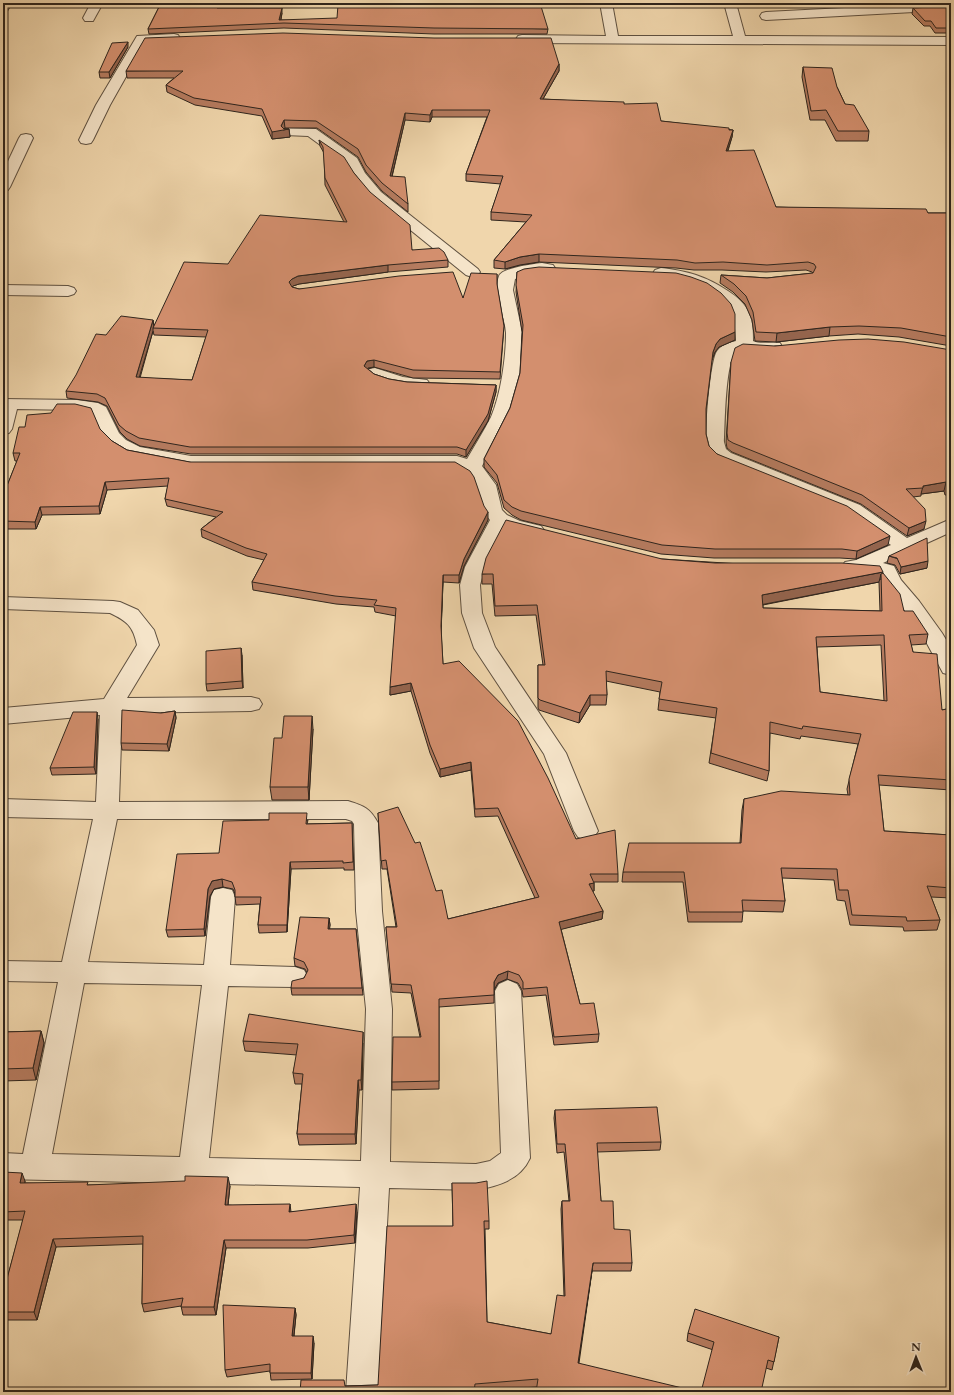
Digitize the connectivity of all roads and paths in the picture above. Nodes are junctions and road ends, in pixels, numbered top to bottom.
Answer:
1 (6, 3) edge
2 (97, 3) edge
3 (606, 3) edge
4 (730, 3) edge
5 (951, 6) edge
6 (867, 7) edge
7 (3, 9) edge
8 (766, 16) dead end
9 (90, 18) dead end
10 (189, 37) edge
11 (512, 39) edge
12 (613, 40) junction
13 (740, 40) junction
14 (951, 41) edge
15 (290, 132) dead end
16 (26, 138) dead end
17 (86, 140) dead end
18 (3, 187) edge
19 (561, 269) edge
20 (645, 273) edge
21 (452, 274) edge
22 (490, 274) junction
23 (722, 276) edge
24 (695, 277) junction
25 (3, 290) edge
26 (68, 291) dead end
27 (745, 344) junction
28 (787, 346) edge
29 (375, 373) edge
30 (437, 384) edge
31 (6, 404) edge
32 (3, 429) edge
33 (472, 466) junction
34 (500, 519) junction
35 (951, 525) edge
36 (549, 534) edge
37 (906, 546) junction
38 (833, 565) edge
39 (858, 567) junction
40 (3, 603) edge
41 (951, 668) edge
42 (251, 704) dead end
43 (111, 706) junction
44 (3, 716) edge
45 (3, 808) edge
46 (107, 811) junction
47 (586, 831) dead end
48 (223, 897) dead end
49 (3, 971) edge
50 (73, 972) junction
51 (216, 975) junction
52 (295, 977) dead end
53 (508, 991) dead end
54 (3, 1166) edge
55 (35, 1167) junction
56 (193, 1170) junction
57 (375, 1174) junction
58 (362, 1392) edge

1 - 7 street
2 - 9 street
3 - 12 street
4 - 13 street
5 - 6 street
6 - 8 street
10 - 17 street
11 - 12 street
12 - 13 street
13 - 14 street
15 - 22 street
16 - 18 street
19 - 22 street
20 - 24 street
21 - 22 street
22 - 33 street
23 - 24 street
24 - 27 street
25 - 26 street
27 - 28 street
27 - 37 street
29 - 30 street
31 - 32 street
31 - 33 street
33 - 34 street
34 - 36 street
34 - 47 street
35 - 37 street
37 - 39 street
38 - 39 street
39 - 41 street
40 - 43 street
42 - 43 street
43 - 44 street
43 - 46 street
45 - 46 street
46 - 50 street
46 - 57 street
48 - 51 street
49 - 50 street
50 - 51 street
50 - 55 street
51 - 52 street
51 - 56 street
53 - 57 street
54 - 55 street
55 - 56 street
56 - 57 street
57 - 58 street

